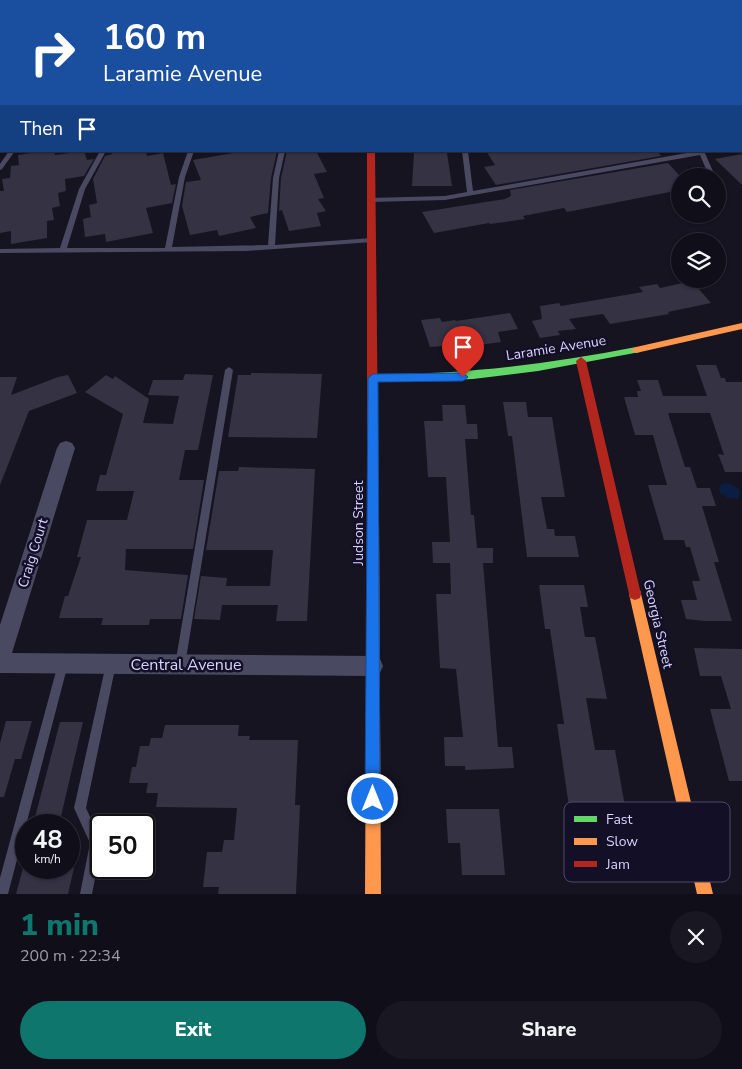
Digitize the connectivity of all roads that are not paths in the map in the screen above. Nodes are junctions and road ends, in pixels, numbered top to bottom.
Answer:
1 (11, 152) edge
2 (102, 152) edge
3 (192, 152) edge
4 (282, 152) edge
5 (371, 152) edge
6 (465, 152) edge
7 (702, 152) edge
8 (0, 168) edge
9 (709, 168) edge
10 (470, 193) junction
11 (371, 200) junction
12 (372, 240) junction
13 (271, 248) junction
14 (63, 250) junction
15 (168, 250) junction
16 (0, 251) edge
17 (742, 326) edge
18 (581, 361) junction
19 (228, 370) dead end
20 (373, 378) junction
21 (66, 448) dead end
22 (0, 658) edge
23 (0, 663) edge
24 (63, 664) junction
25 (111, 664) junction
26 (180, 665) junction
27 (372, 666) junction
28 (684, 802) edge
29 (2, 894) edge
30 (86, 894) edge
31 (373, 894) edge

1 - 8 lane
2 - 14 lane
3 - 15 lane
4 - 13 lane
5 - 11 main road, Judson Street
6 - 10 lane
7 - 9 lane
7 - 10 lane
10 - 11 lane
11 - 12 main road, Judson Street
12 - 13 lane
12 - 20 main road, Judson Street
13 - 15 lane
14 - 15 lane
14 - 16 lane
17 - 18 main road, Laramie Avenue
18 - 20 main road, Laramie Avenue
18 - 28 main road, Georgia Street
19 - 26 lane
20 - 27 main road, Judson Street
21 - 22 street, Craig Court
23 - 24 street, Central Avenue
24 - 25 street, Central Avenue
24 - 29 lane
25 - 26 street, Central Avenue
25 - 30 lane
26 - 27 street, Central Avenue
27 - 31 main road, Judson Street

